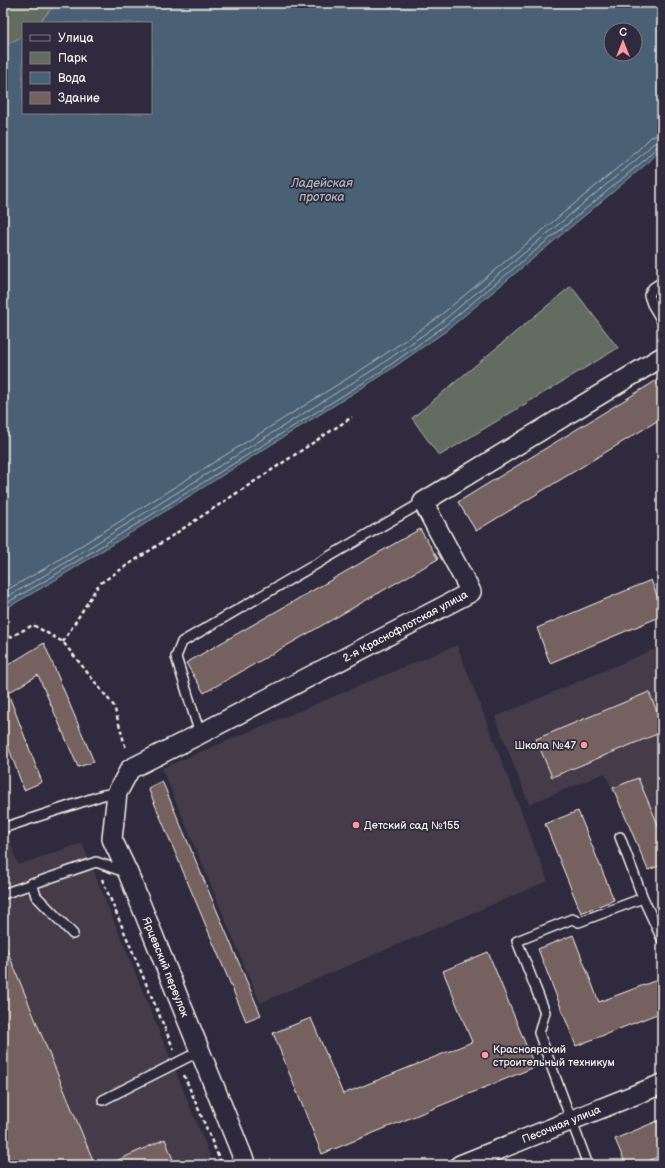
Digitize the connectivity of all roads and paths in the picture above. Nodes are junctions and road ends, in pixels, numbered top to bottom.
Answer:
1 (662, 282) edge
2 (662, 321) edge
3 (662, 357) edge
4 (352, 417) dead end
5 (423, 502) junction
6 (3, 641) edge
7 (64, 642) junction
8 (200, 734) junction
9 (130, 769) junction
10 (117, 793) junction
11 (3, 828) edge
12 (620, 837) dead end
13 (128, 873) junction
14 (101, 876) dead end
15 (32, 883) junction
16 (3, 894) edge
17 (643, 898) junction
18 (73, 934) dead end
19 (662, 939) edge
20 (200, 1051) junction
21 (178, 1061) junction
22 (662, 1084) edge
23 (102, 1100) dead end
24 (571, 1120) junction
25 (222, 1165) edge
26 (246, 1165) edge
27 (460, 1165) edge
28 (588, 1165) edge

1 - 2 lane
3 - 5 street
4 - 7 path
5 - 8 lane
5 - 8 street, 2-я Краснофлотская улица
6 - 7 path
7 - 9 path
8 - 9 street, 2-я Краснофлотская улица
9 - 10 street, Ярцевский переулок
10 - 11 lane
10 - 13 street, Ярцевский переулок
12 - 17 lane
13 - 15 lane
13 - 20 street, Ярцевский переулок
14 - 21 path
15 - 16 lane
15 - 18 lane
17 - 19 lane
17 - 24 lane
20 - 21 lane
20 - 26 street, Ярцевский переулок
21 - 23 lane
21 - 25 path
22 - 24 street, Песочная улица
24 - 27 street, Песочная улица
24 - 28 lane

